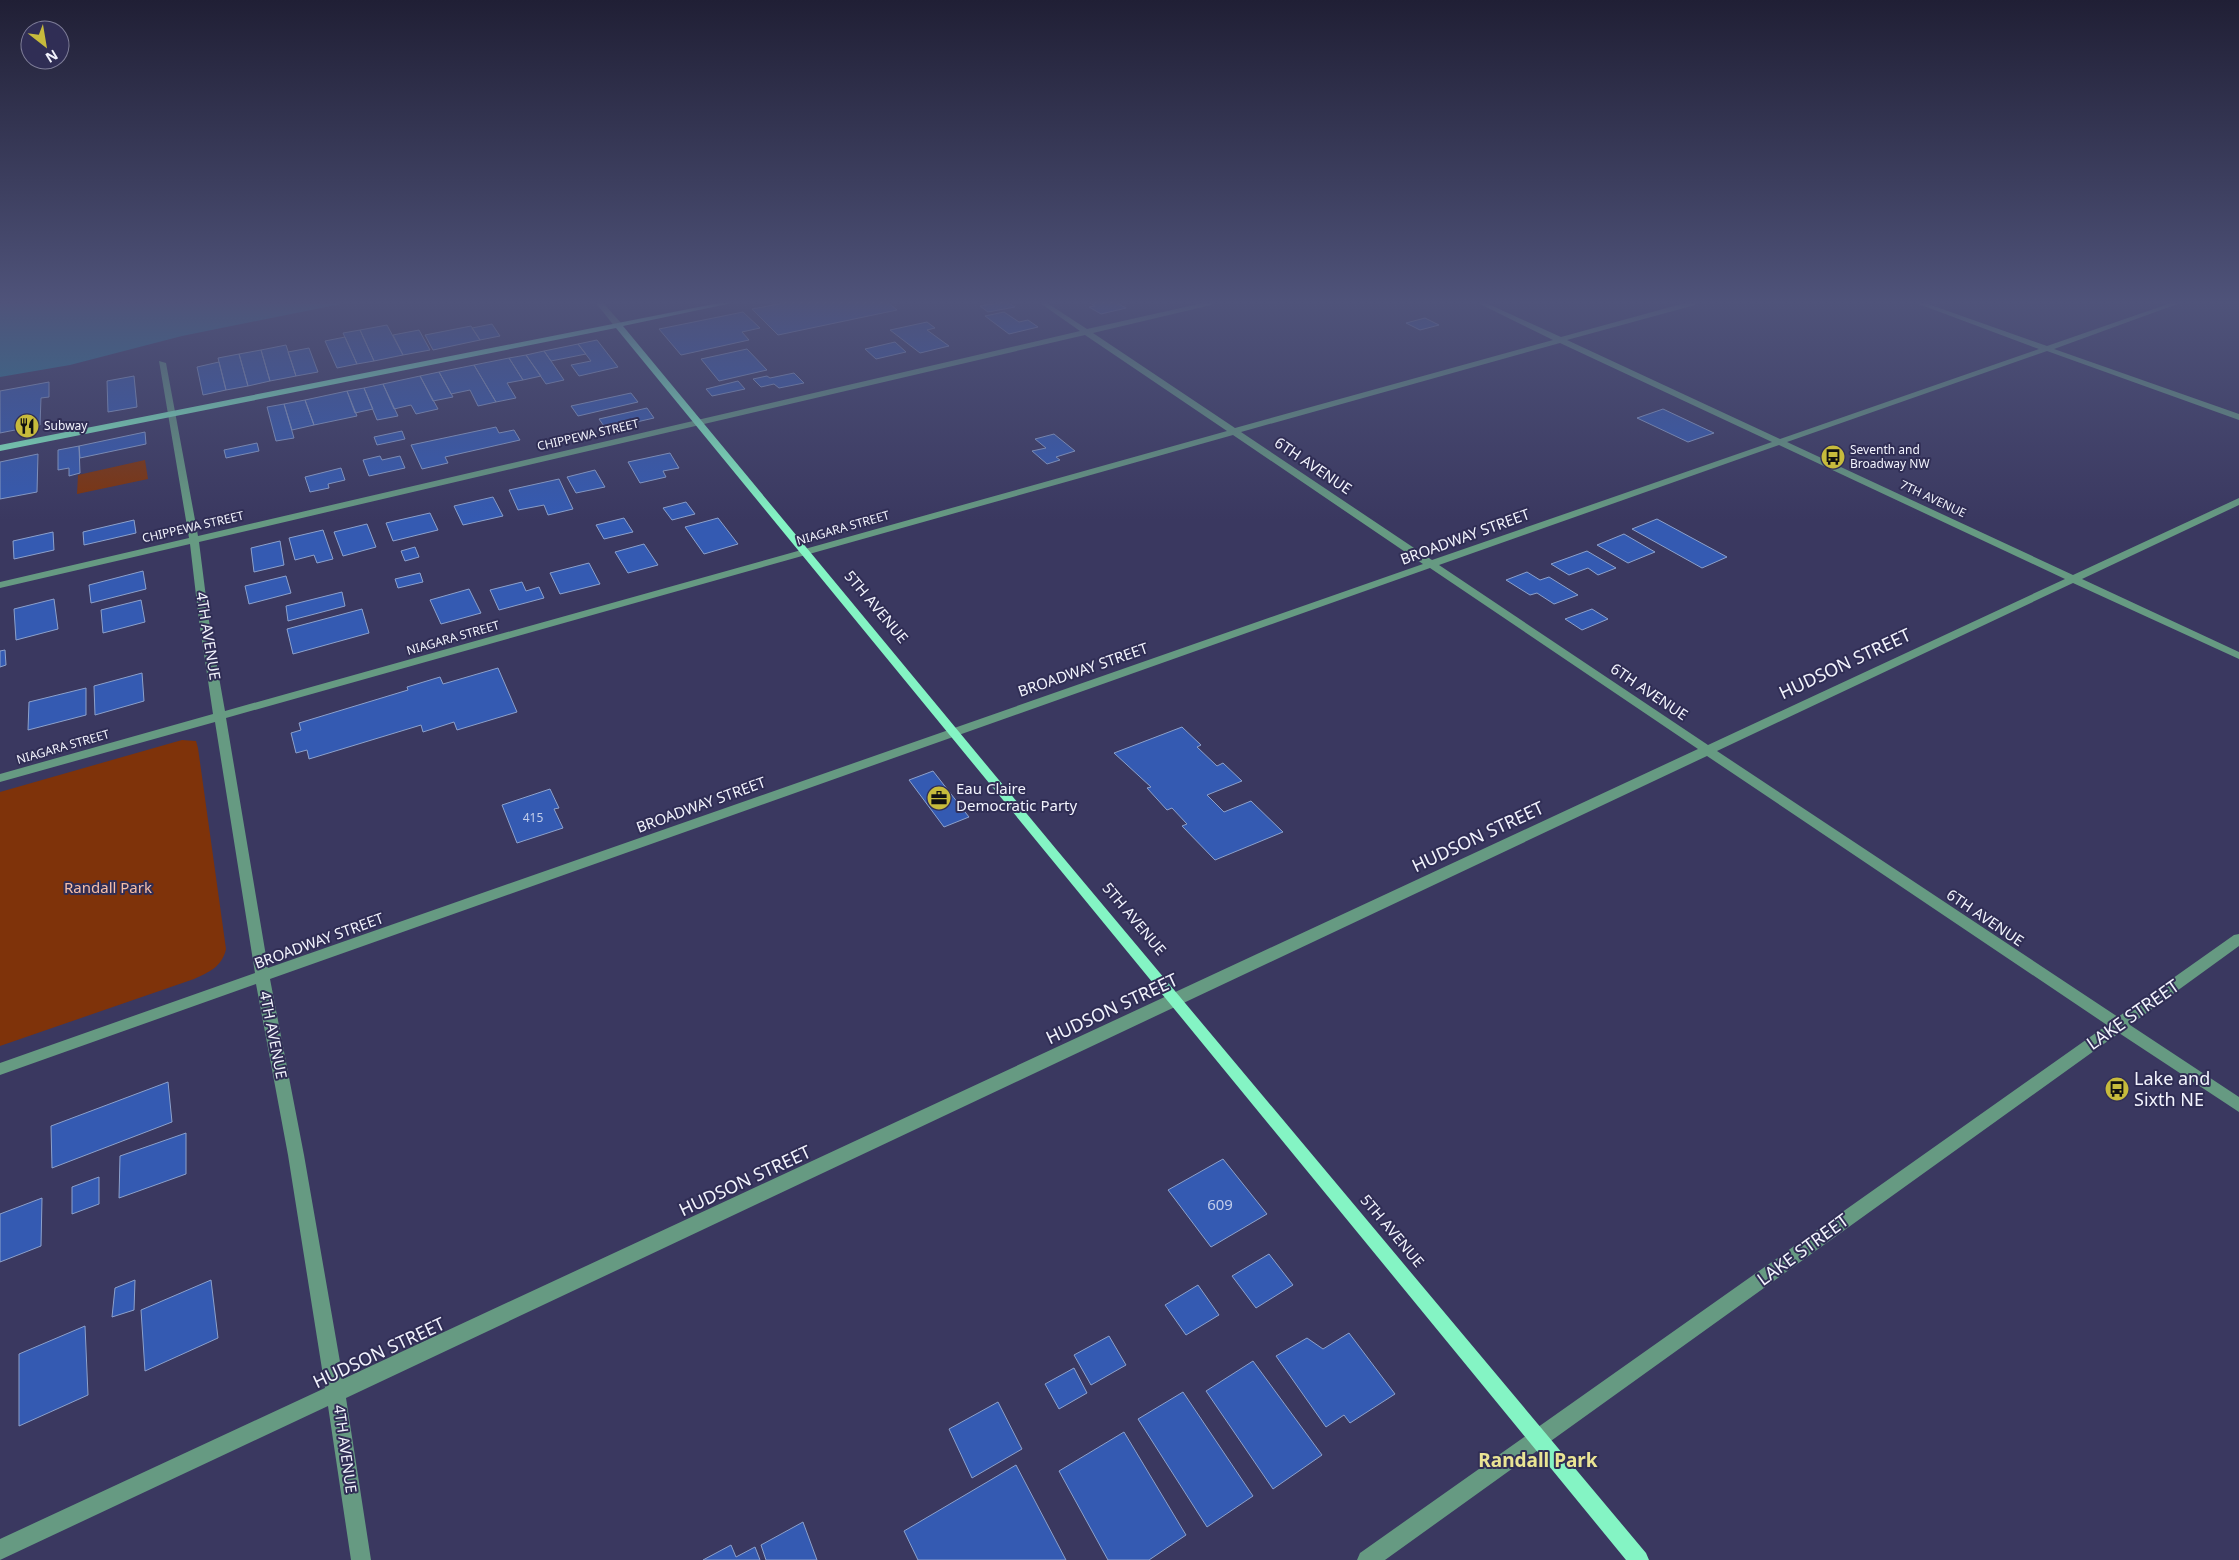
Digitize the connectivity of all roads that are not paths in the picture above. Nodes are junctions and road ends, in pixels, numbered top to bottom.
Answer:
1 (164, 376) edge
2 (363, 376) edge
3 (660, 376) edge
4 (896, 376) edge
5 (1154, 376) edge
6 (1432, 376) edge
7 (1639, 376) edge
8 (1970, 376) edge
9 (2124, 376) edge
10 (171, 414) junction
11 (2239, 417) edge
12 (698, 422) junction
13 (1236, 432) junction
14 (1779, 441) junction
15 (0, 448) edge
16 (2239, 501) edge
17 (194, 540) junction
18 (805, 552) junction
19 (1434, 564) junction
20 (2072, 579) junction
21 (0, 585) edge
22 (2239, 656) edge
23 (220, 716) junction
24 (952, 732) junction
25 (1708, 749) junction
26 (0, 778) edge
27 (2239, 939) edge
28 (263, 977) junction
29 (1176, 1000) junction
30 (2119, 1025) junction
31 (0, 1069) edge
32 (2239, 1105) edge
33 (337, 1394) junction
34 (1537, 1440) junction
35 (0, 1550) edge
36 (361, 1560) edge
37 (1367, 1560) edge
38 (1639, 1560) edge

1 - 10 street, 4TH AVENUE
2 - 10 main road
3 - 12 main road, 5TH AVENUE
4 - 12 street, CHIPPEWA STREET
5 - 13 street, 6TH AVENUE
6 - 13 street, NIAGARA STREET
7 - 14 street, 7TH AVENUE
8 - 14 street, BROADWAY STREET
9 - 11 street
10 - 15 main road
10 - 17 street, 4TH AVENUE
12 - 17 street, CHIPPEWA STREET
12 - 18 main road, 5TH AVENUE
13 - 18 street, NIAGARA STREET
13 - 19 street, 6TH AVENUE
14 - 19 street, BROADWAY STREET
14 - 20 street, 7TH AVENUE
16 - 20 street, HUDSON STREET
17 - 21 street, CHIPPEWA STREET
17 - 23 street, 4TH AVENUE
18 - 23 street, NIAGARA STREET
18 - 24 main road, 5TH AVENUE
19 - 24 street, BROADWAY STREET
19 - 25 street, 6TH AVENUE
20 - 22 street, 7TH AVENUE
20 - 25 street, HUDSON STREET
23 - 26 street, NIAGARA STREET
23 - 28 street, 4TH AVENUE
24 - 28 street, BROADWAY STREET
24 - 29 main road, 5TH AVENUE
25 - 29 street, HUDSON STREET
25 - 30 street, 6TH AVENUE
27 - 30 street, LAKE STREET
28 - 31 street, BROADWAY STREET
28 - 33 street, 4TH AVENUE
29 - 33 street, HUDSON STREET
29 - 34 main road, 5TH AVENUE
30 - 32 street, 6TH AVENUE
30 - 34 street, LAKE STREET
33 - 35 street, HUDSON STREET
33 - 36 street, 4TH AVENUE
34 - 37 street, LAKE STREET
34 - 38 main road, 5TH AVENUE

